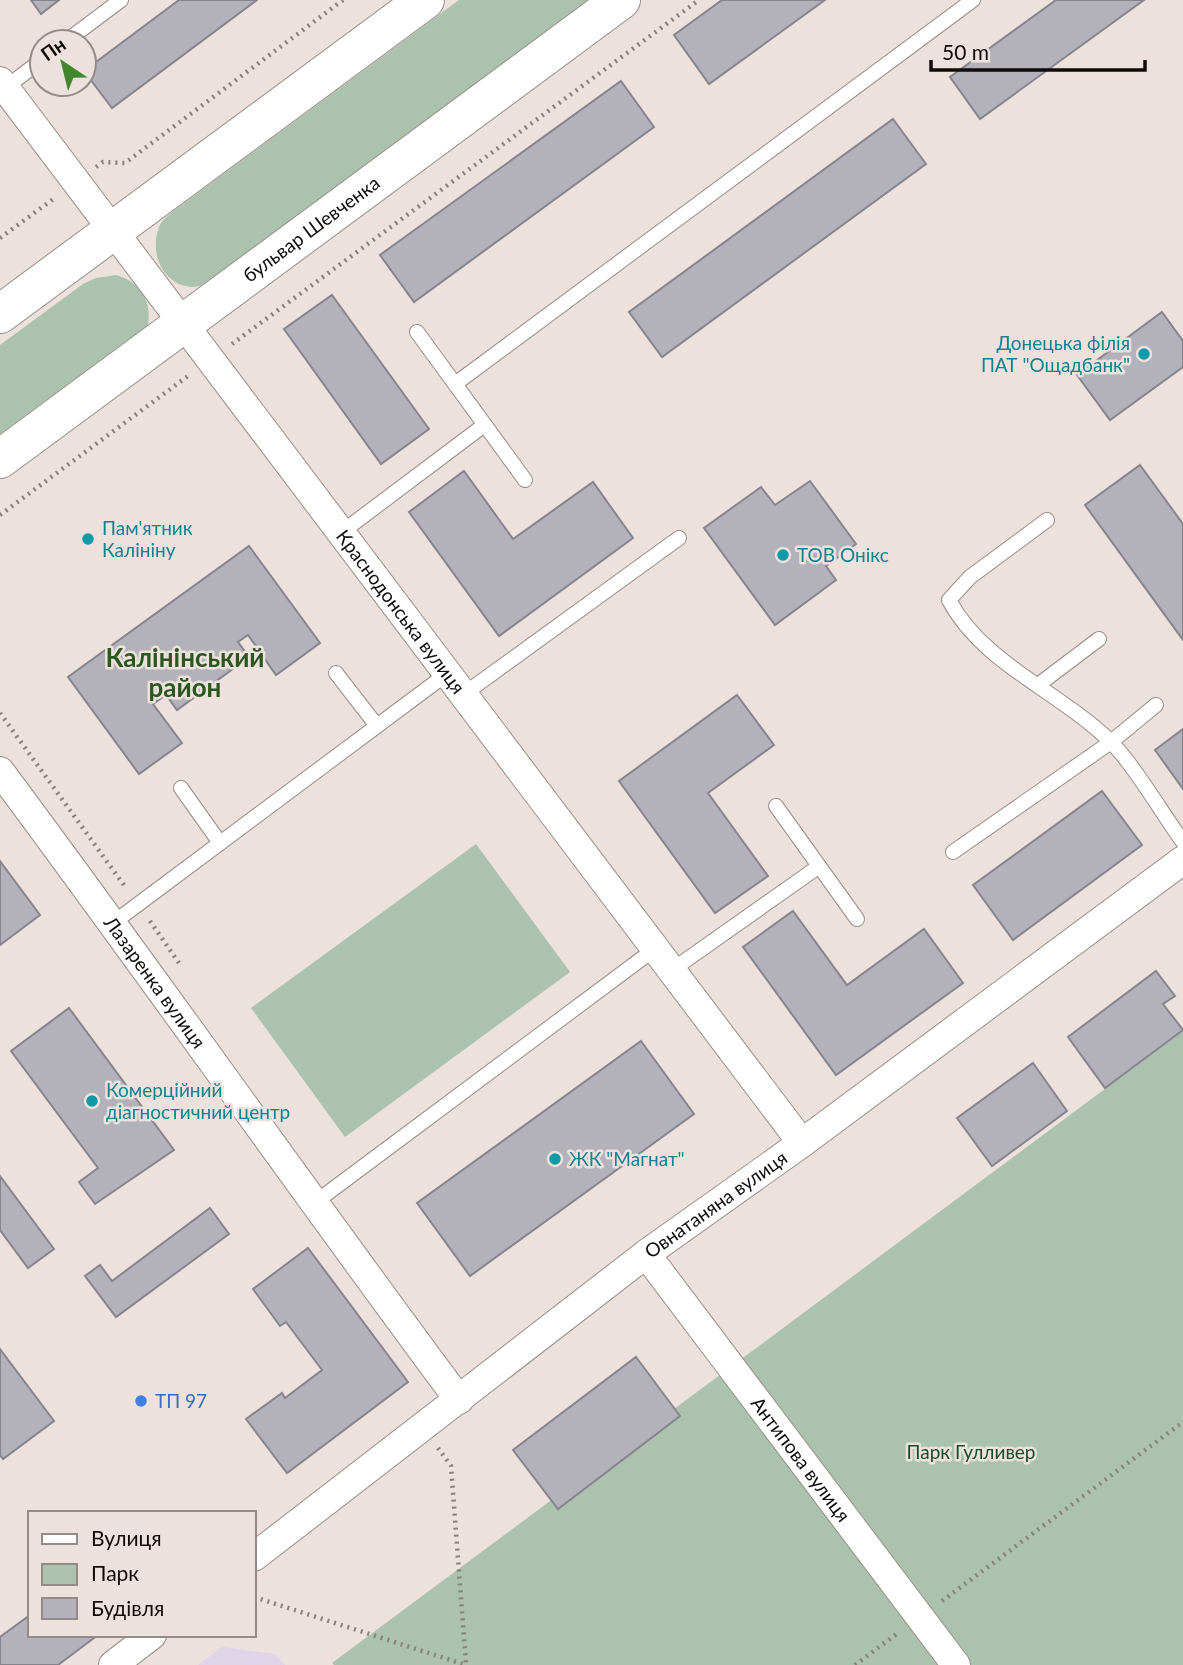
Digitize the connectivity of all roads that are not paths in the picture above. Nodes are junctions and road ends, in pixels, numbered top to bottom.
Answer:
1 (121, 0) edge
2 (425, 0) edge
3 (621, 0) edge
4 (973, 0) edge
5 (84, 28) edge
6 (28, 69) edge
7 (3, 84) edge
8 (113, 231) junction
9 (0, 314) edge
10 (185, 324) junction
11 (417, 332) dead end
12 (455, 384) junction
13 (483, 426) junction
14 (0, 459) edge
15 (525, 480) dead end
16 (1047, 520) dead end
17 (342, 532) junction
18 (679, 538) dead end
19 (1099, 639) dead end
20 (336, 673) dead end
21 (456, 683) junction
22 (1038, 685) junction
23 (1156, 705) dead end
24 (377, 726) junction
25 (1111, 741) junction
26 (0, 771) edge
27 (181, 788) dead end
28 (776, 806) dead end
29 (1183, 842) edge
30 (220, 843) junction
31 (953, 852) dead end
32 (1183, 860) edge
33 (818, 867) junction
34 (857, 919) dead end
35 (113, 923) junction
36 (664, 959) junction
37 (802, 1143) junction
38 (313, 1204) junction
39 (646, 1254) junction
40 (459, 1401) junction
41 (256, 1556) edge
42 (149, 1637) edge
43 (113, 1665) edge
44 (956, 1665) edge

1 - 5 lane
2 - 8 main road
3 - 10 main road, бульвар Шевченка
4 - 12 lane
6 - 7 lane
7 - 8 street, Краснодонська вулиця
8 - 9 main road
8 - 10 street, Краснодонська вулиця
10 - 14 main road, бульвар Шевченка
10 - 17 street, Краснодонська вулиця
11 - 12 lane
12 - 13 lane
13 - 15 lane
13 - 17 lane
16 - 22 lane
17 - 21 street, Краснодонська вулиця
18 - 21 lane
19 - 22 lane
20 - 24 lane
21 - 24 lane
21 - 36 street, Краснодонська вулиця
22 - 25 lane
23 - 25 lane
24 - 30 lane
25 - 29 lane
25 - 31 lane
26 - 35 street, Лазаренка вулиця
27 - 30 lane
28 - 33 lane
30 - 35 lane
32 - 37 street, Овнатаняна вулиця
33 - 34 lane
33 - 36 lane
35 - 38 street, Лазаренка вулиця
36 - 37 street, Краснодонська вулиця
36 - 38 lane
37 - 39 street, Овнатаняна вулиця
38 - 40 street, Лазаренка вулиця
39 - 40 street, Овнатаняна вулиця
39 - 44 street, Антипова вулиця
40 - 41 street, Овнатаняна вулиця
42 - 43 street

